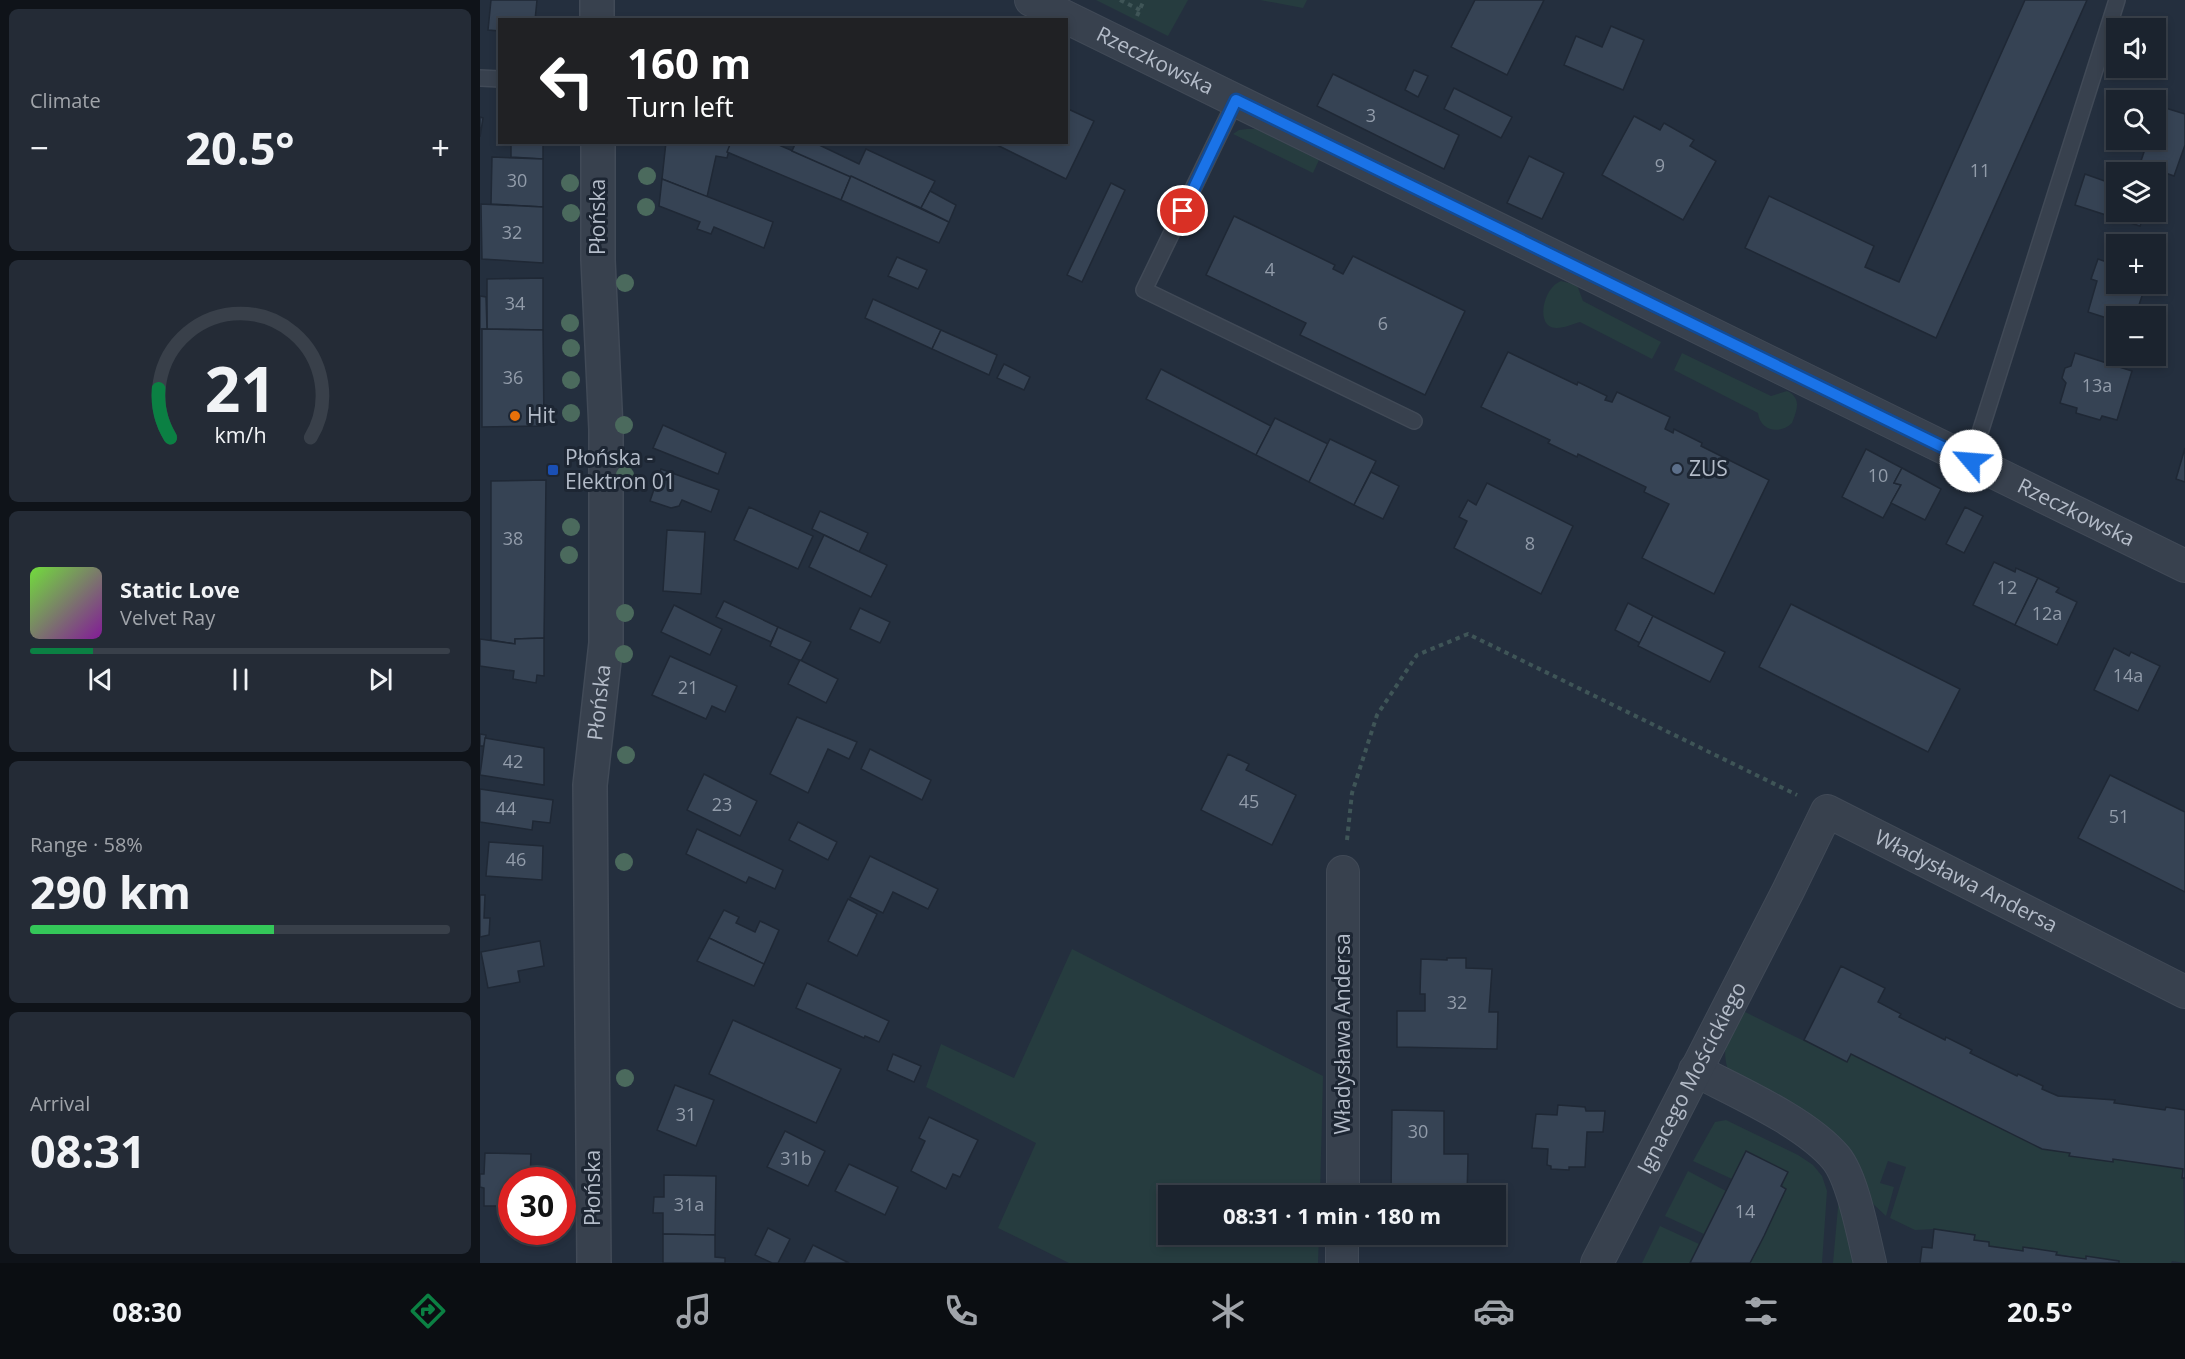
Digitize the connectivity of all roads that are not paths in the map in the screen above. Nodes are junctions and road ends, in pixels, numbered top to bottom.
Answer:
1 (597, 0) edge
2 (1031, 0) edge
3 (2117, 0) edge
4 (597, 18) edge
5 (1068, 18) edge
6 (1068, 18) edge
7 (480, 78) edge
8 (498, 79) edge
9 (1236, 100) junction
10 (598, 144) edge
11 (1414, 421) dead end
12 (1971, 461) junction
13 (2185, 566) edge
14 (1343, 872) road end
15 (1788, 891) joint
16 (2185, 992) edge
17 (1695, 1070) junction
18 (1342, 1185) edge
19 (1342, 1245) edge
20 (594, 1263) edge
21 (1342, 1263) edge
22 (1596, 1263) edge
23 (1870, 1263) edge

1 - 4 street
2 - 6 street, Rzeczkowska
3 - 12 lane
5 - 9 street, Rzeczkowska
7 - 8 lane
9 - 11 lane
9 - 12 street, Rzeczkowska
10 - 20 street, Płońska
12 - 13 street, Rzeczkowska
14 - 18 street, Władysława Andersa
15 - 16 street, Władysława Andersa
15 - 17 street, Ignacego Mościckiego
17 - 22 street, Ignacego Mościckiego
17 - 23 street
19 - 21 street

